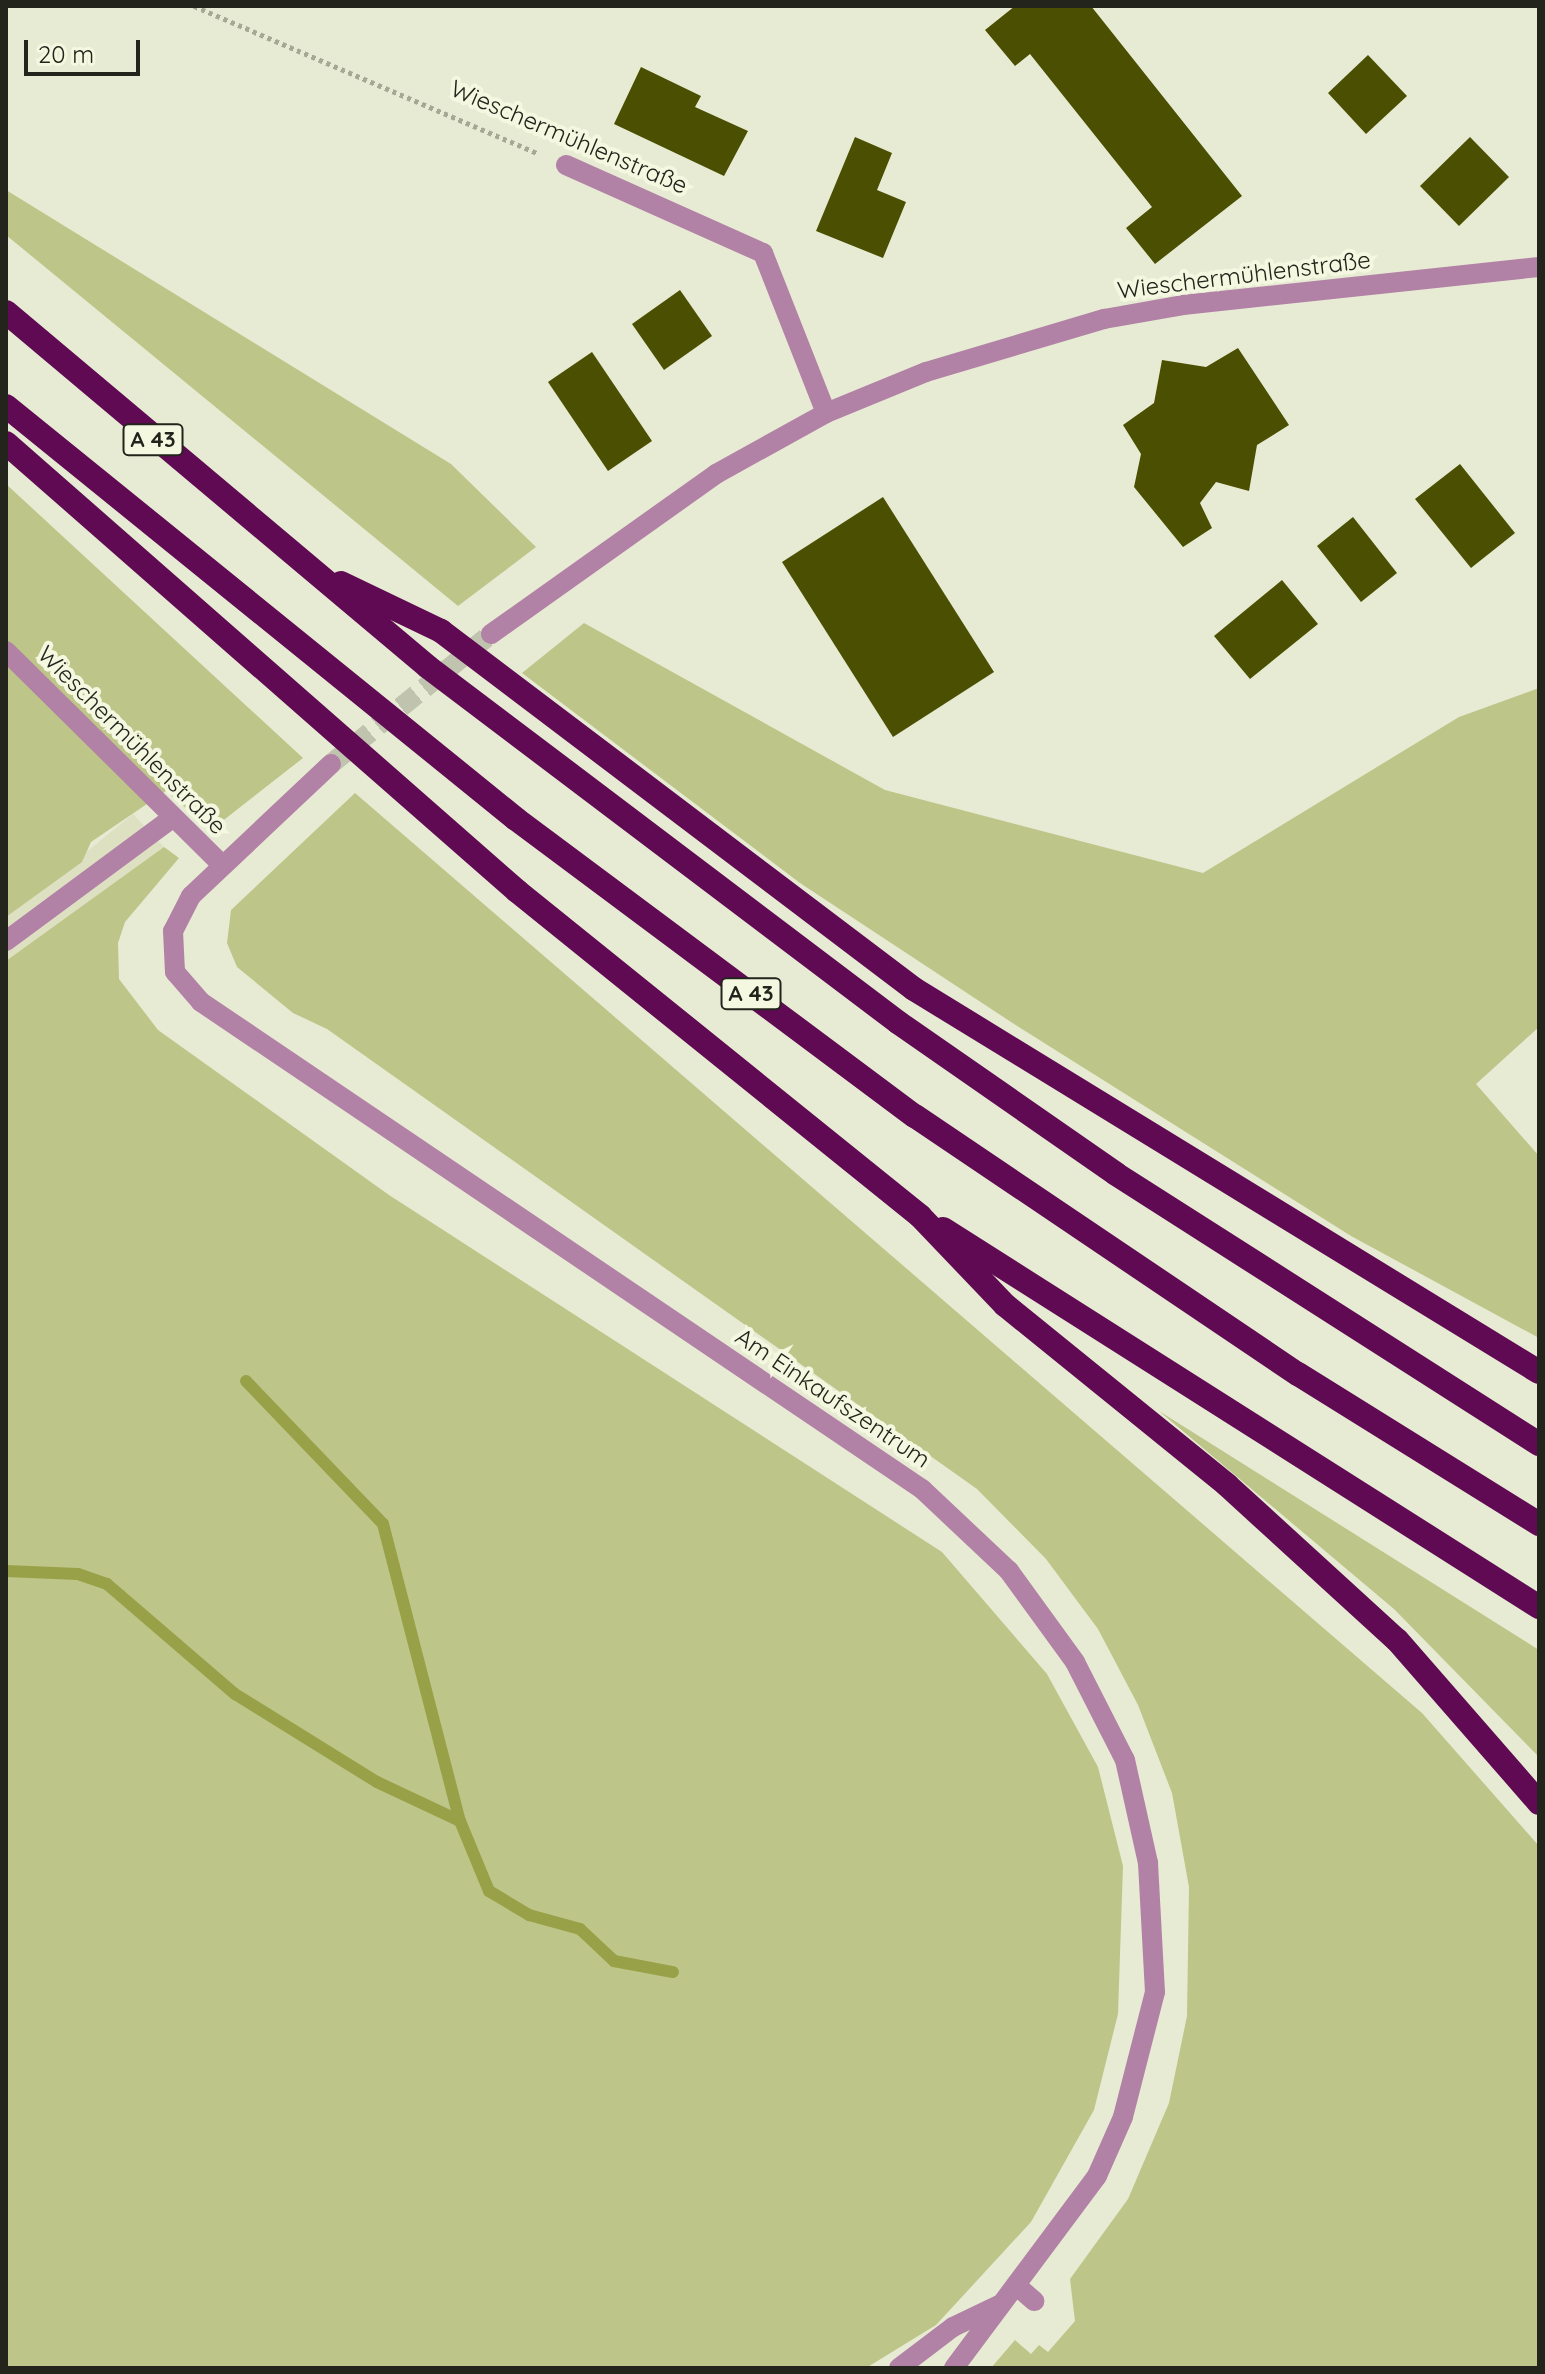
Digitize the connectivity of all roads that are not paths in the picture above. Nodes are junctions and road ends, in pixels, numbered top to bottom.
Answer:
1 (566, 165) road end
2 (1539, 267) edge
3 (6, 312) edge
4 (6, 406) edge
5 (826, 413) junction
6 (6, 443) edge
7 (303, 564) junction
8 (491, 634) tunnel mouth
9 (6, 651) edge
10 (331, 764) tunnel mouth
11 (172, 818) junction
12 (222, 865) junction
13 (6, 941) edge
14 (920, 1216) junction
15 (1539, 1372) edge
16 (1539, 1444) edge
17 (1539, 1524) edge
18 (1539, 1607) edge
19 (1539, 1803) edge
20 (1017, 2286) junction
21 (1034, 2301) dead end
22 (999, 2305) junction
23 (899, 2368) edge
24 (954, 2368) edge

1 - 5 street, Wieschermühlenstraße
2 - 5 street, Wieschermühlenstraße
3 - 7 highway, A 43
4 - 17 highway, A 43
5 - 8 street, Wieschermühlenstraße
6 - 14 highway
7 - 15 highway
7 - 16 highway, A 43
9 - 11 street, Wieschermühlenstraße
10 - 12 street, Am Einkaufszentrum
11 - 12 street, Wieschermühlenstraße
11 - 13 street
12 - 20 street, Am Einkaufszentrum
14 - 18 highway
14 - 19 highway
20 - 21 street
20 - 22 street, Am Einkaufszentrum
22 - 23 street, Am Einkaufszentrum
22 - 24 street, Am Einkaufszentrum

